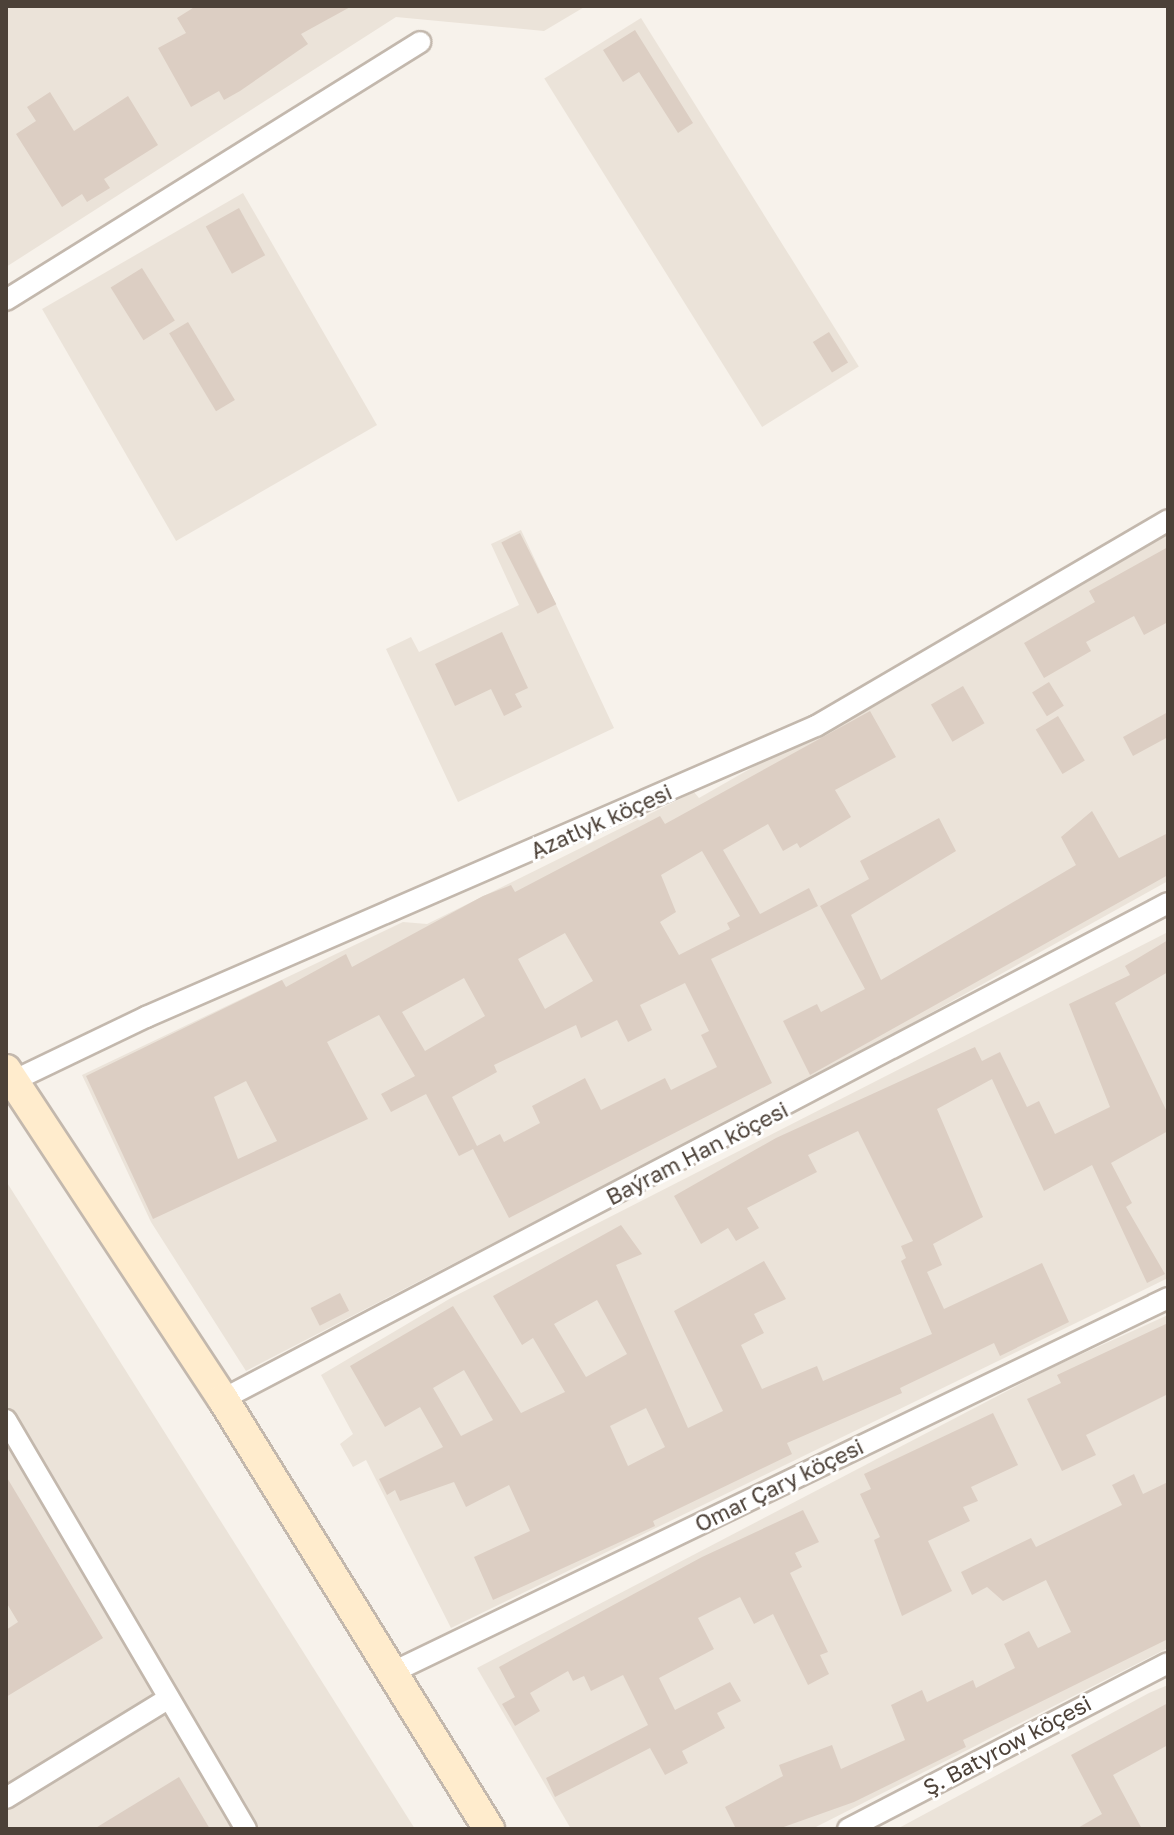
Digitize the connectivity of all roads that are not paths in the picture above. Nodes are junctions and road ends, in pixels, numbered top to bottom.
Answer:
1 (420, 42) dead end
2 (6, 300) edge
3 (1168, 520) edge
4 (1168, 903) edge
5 (10, 1076) edge
6 (1168, 1298) edge
7 (223, 1399) junction
8 (6, 1420) edge
9 (1168, 1663) edge
10 (391, 1673) junction
11 (169, 1698) junction
12 (6, 1798) edge
13 (246, 1829) edge
14 (489, 1829) edge
15 (848, 1829) edge

1 - 2 street
3 - 5 street, Azatlyk köçesi
4 - 7 street, Baýram Han köçesi
5 - 7 street
6 - 10 street, Omar Çary köçesi
7 - 10 street
8 - 11 street
9 - 15 street, Ş. Batyrow köçesi
10 - 14 street
11 - 12 street
11 - 13 street

